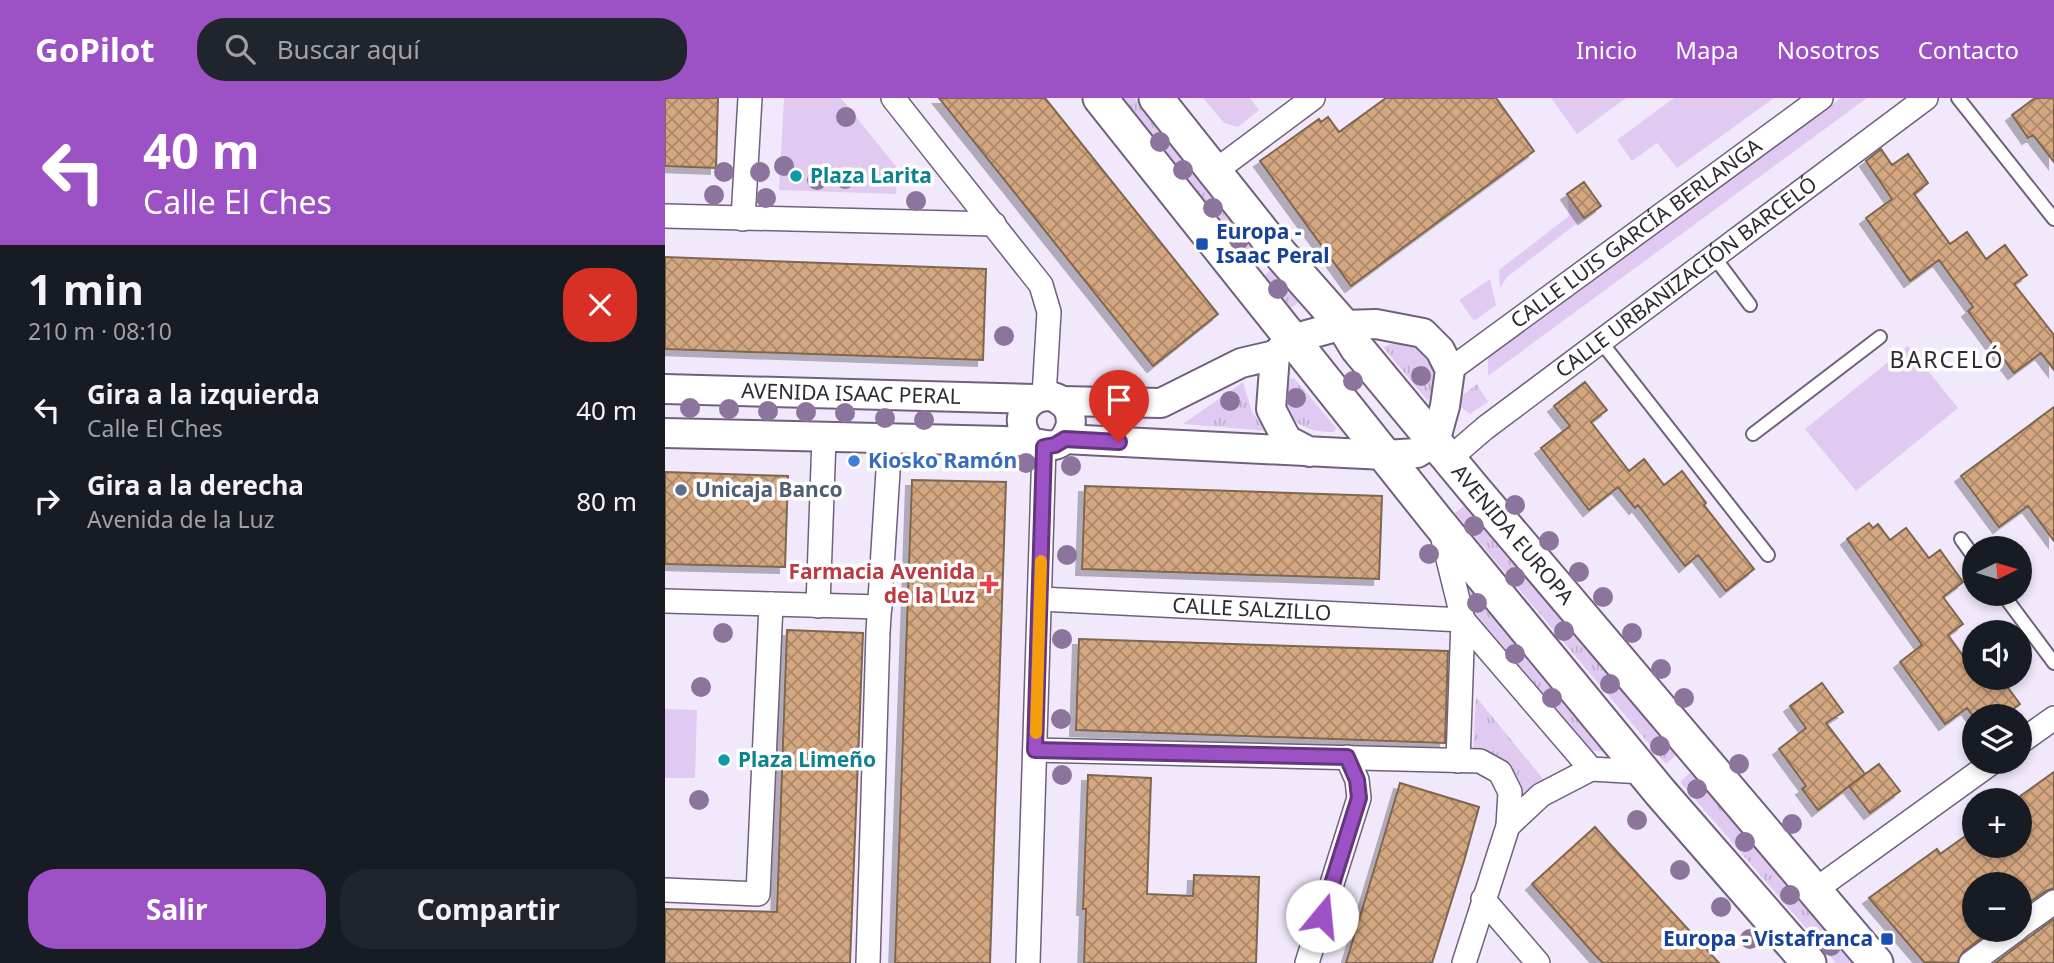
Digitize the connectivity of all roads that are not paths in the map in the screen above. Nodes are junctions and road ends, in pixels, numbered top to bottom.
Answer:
1 (750, 98) edge
2 (893, 98) edge
3 (1100, 98) edge
4 (1156, 98) edge
5 (1313, 98) edge
6 (1821, 98) edge
7 (1926, 98) edge
8 (1958, 98) edge
9 (1214, 172) junction
10 (665, 216) edge
11 (744, 219) junction
12 (2054, 219) edge
13 (993, 224) junction
14 (1715, 257) junction
15 (1751, 305) dead end
16 (1342, 325) junction
17 (1880, 337) dead end
18 (1602, 343) junction
19 (1284, 347) junction
20 (1450, 370) junction
21 (665, 389) edge
22 (1046, 399) junction
23 (665, 433) edge
24 (1753, 434) dead end
25 (824, 438) junction
26 (890, 439) junction
27 (1046, 442) junction
28 (1442, 451) junction
29 (1310, 452) junction
30 (1384, 455) junction
31 (1440, 524) junction
32 (1768, 555) dead end
33 (1040, 598) junction
34 (665, 601) edge
35 (771, 604) junction
36 (818, 606) junction
37 (2011, 606) edge
38 (880, 607) junction
39 (1463, 620) junction
40 (2054, 663) edge
41 (2054, 718) edge
42 (2032, 734) edge
43 (1035, 750) junction
44 (1347, 757) junction
45 (1458, 761) junction
46 (1591, 769) junction
47 (1643, 772) junction
48 (1976, 774) edge
49 (1508, 826) junction
50 (665, 890) edge
51 (1815, 890) junction
52 (1483, 899) junction
53 (2054, 902) edge
54 (2032, 918) edge
55 (1999, 942) edge
56 (868, 963) edge
57 (1028, 963) edge
58 (1307, 963) edge
59 (1464, 963) edge
60 (1538, 963) edge
61 (1809, 963) edge
62 (1876, 963) edge
63 (1971, 963) edge

1 - 11 street
2 - 13 street
3 - 19 main road
4 - 9 main road, AVENIDA EUROPA
5 - 9 street
6 - 20 street, CALLE LUIS GARCÍA BERLANGA
7 - 14 street, CALLE URBANIZACIÓN BARCELÓ
8 - 12 lane
9 - 16 main road, AVENIDA EUROPA
10 - 11 street
11 - 13 street
13 - 22 street
14 - 15 lane
14 - 18 street, CALLE URBANIZACIÓN BARCELÓ
16 - 19 street, AVENIDA ISAAC PERAL
16 - 20 street, AVENIDA ISAAC PERAL
16 - 28 main road, AVENIDA EUROPA
17 - 24 lane
18 - 28 street, CALLE URBANIZACIÓN BARCELÓ
18 - 32 lane
19 - 22 street, AVENIDA ISAAC PERAL
19 - 29 street
19 - 30 main road
20 - 28 street
21 - 22 street, AVENIDA ISAAC PERAL
22 - 27 street
22 - 27 street
23 - 25 street, AVENIDA ISAAC PERAL
25 - 26 street, AVENIDA ISAAC PERAL
25 - 36 street
26 - 27 street, AVENIDA ISAAC PERAL
26 - 38 street
27 - 29 street, AVENIDA ISAAC PERAL
27 - 33 street
28 - 30 street, AVENIDA ISAAC PERAL
28 - 51 main road, AVENIDA EUROPA
29 - 30 street, AVENIDA ISAAC PERAL
30 - 31 main road
31 - 39 street
31 - 47 main road
33 - 39 street, CALLE SALZILLO
33 - 43 street
34 - 35 street
35 - 36 street
35 - 50 street
36 - 38 street
37 - 40 lane
38 - 56 street
39 - 45 street
39 - 46 street
41 - 42 street
43 - 44 street
43 - 57 street
44 - 45 street
44 - 58 street
45 - 49 street
46 - 47 street
46 - 49 street
47 - 61 main road
48 - 51 street
49 - 52 street
51 - 62 main road, AVENIDA EUROPA
52 - 59 street
52 - 60 street
53 - 54 street
55 - 63 street

